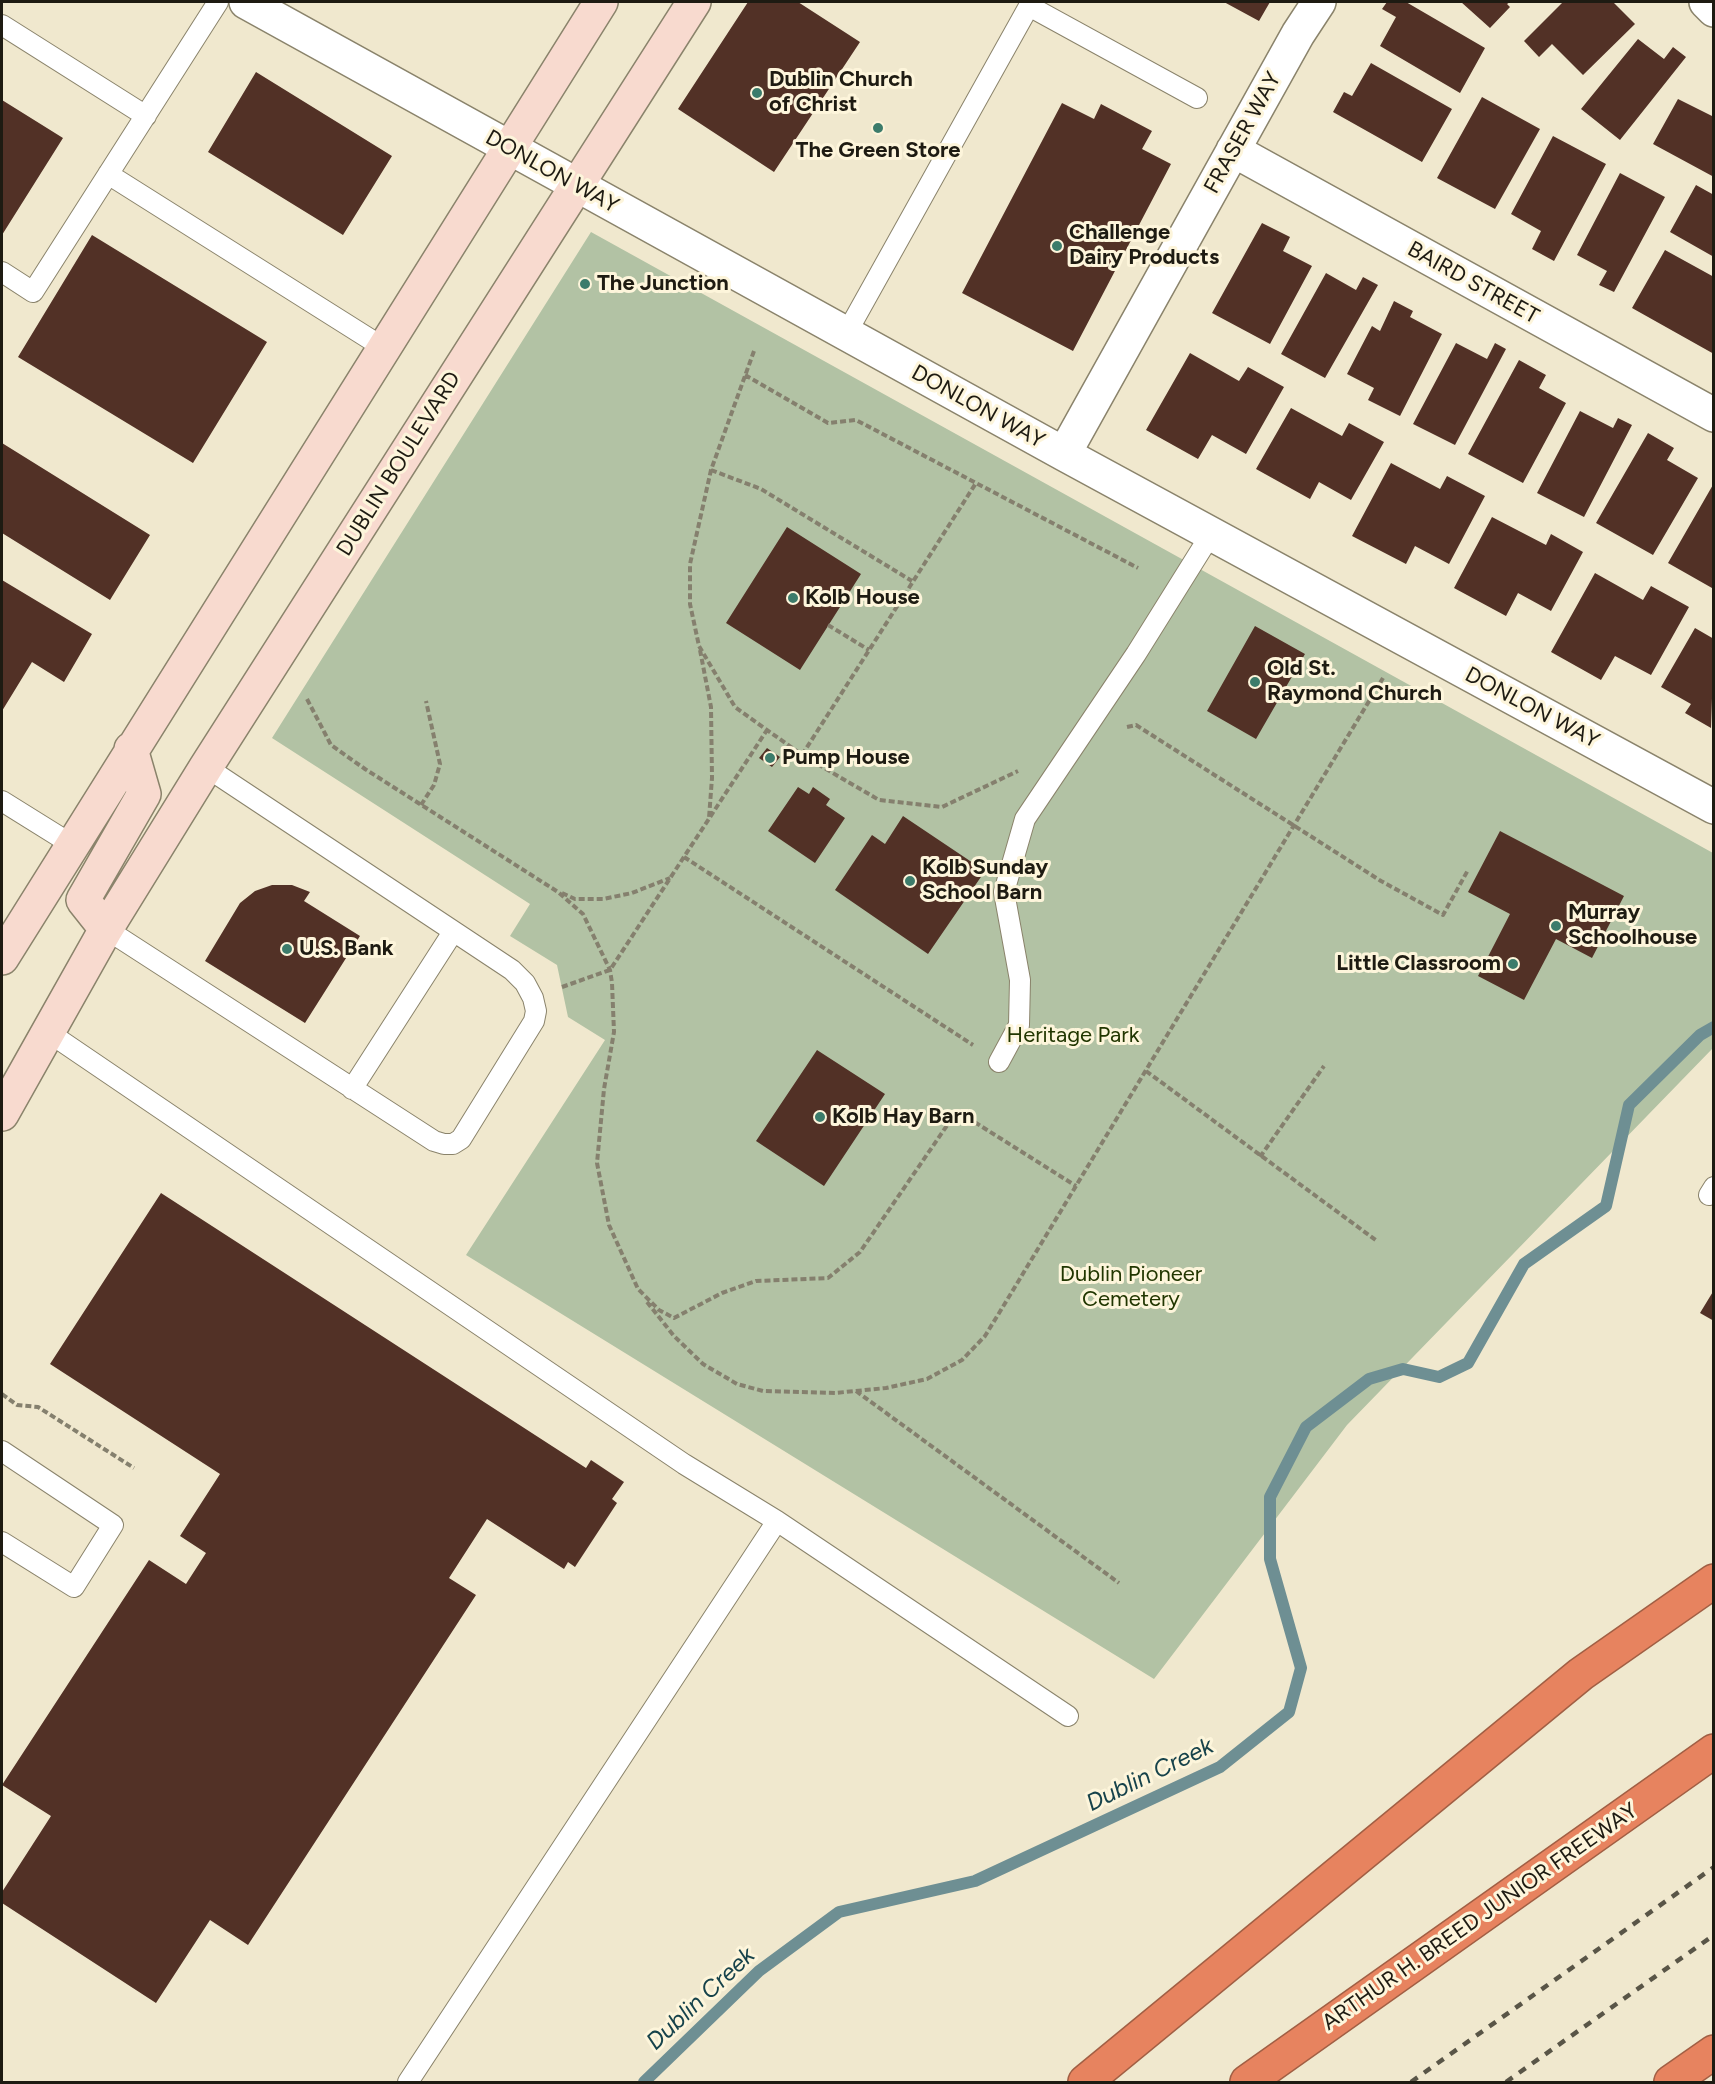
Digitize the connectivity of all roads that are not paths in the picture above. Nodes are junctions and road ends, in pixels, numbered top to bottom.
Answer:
1 (218, 2) edge
2 (246, 2) edge
3 (600, 2) edge
4 (694, 2) edge
5 (1319, 2) edge
6 (1706, 2) edge
7 (1027, 3) edge
8 (1713, 10) edge
9 (2, 25) edge
10 (1197, 98) dead end
11 (146, 116) junction
12 (510, 148) junction
13 (1233, 150) junction
14 (108, 174) junction
15 (576, 185) junction
16 (2, 272) edge
17 (846, 334) junction
18 (384, 348) junction
19 (1713, 415) edge
20 (1064, 454) junction
21 (1211, 534) junction
22 (131, 749) junction
23 (206, 767) junction
24 (2, 801) edge
25 (1713, 807) edge
26 (71, 844) junction
27 (106, 929) junction
28 (453, 932) junction
29 (2, 958) edge
30 (48, 1032) junction
31 (999, 1062) road end
32 (352, 1089) junction
33 (2, 1114) edge
34 (2, 1451) edge
35 (777, 1521) junction
36 (2, 1542) edge
37 (1713, 1581) edge
38 (1068, 1716) dead end
39 (1713, 1751) edge
40 (1713, 2052) edge
41 (408, 2082) edge
42 (1085, 2082) edge
43 (1247, 2082) edge
44 (1671, 2082) edge

1 - 11 lane
2 - 12 street, DONLON WAY
3 - 12 street
4 - 15 street, DUBLIN BOULEVARD
5 - 13 street, FRASER WAY
6 - 8 street
7 - 10 lane
7 - 17 lane
9 - 11 lane
11 - 14 lane
12 - 15 street, DONLON WAY
12 - 18 street
13 - 19 street, BAIRD STREET
13 - 20 street, FRASER WAY
14 - 16 lane
14 - 18 lane
15 - 17 street, DONLON WAY
15 - 23 street, DUBLIN BOULEVARD
17 - 20 street, DONLON WAY
18 - 22 street
20 - 21 street, DONLON WAY
21 - 25 street, DONLON WAY
21 - 31 lane
22 - 26 street
22 - 27 street
23 - 27 street, DUBLIN BOULEVARD
23 - 28 lane
24 - 26 lane
26 - 29 street
27 - 30 street, DUBLIN BOULEVARD
27 - 32 lane
28 - 32 lane
28 - 32 lane
30 - 33 street, DUBLIN BOULEVARD
30 - 35 lane
34 - 36 lane
35 - 38 lane
35 - 41 lane
37 - 42 highway
39 - 43 highway, ARTHUR H. BREED JUNIOR FREEWAY
40 - 44 highway

